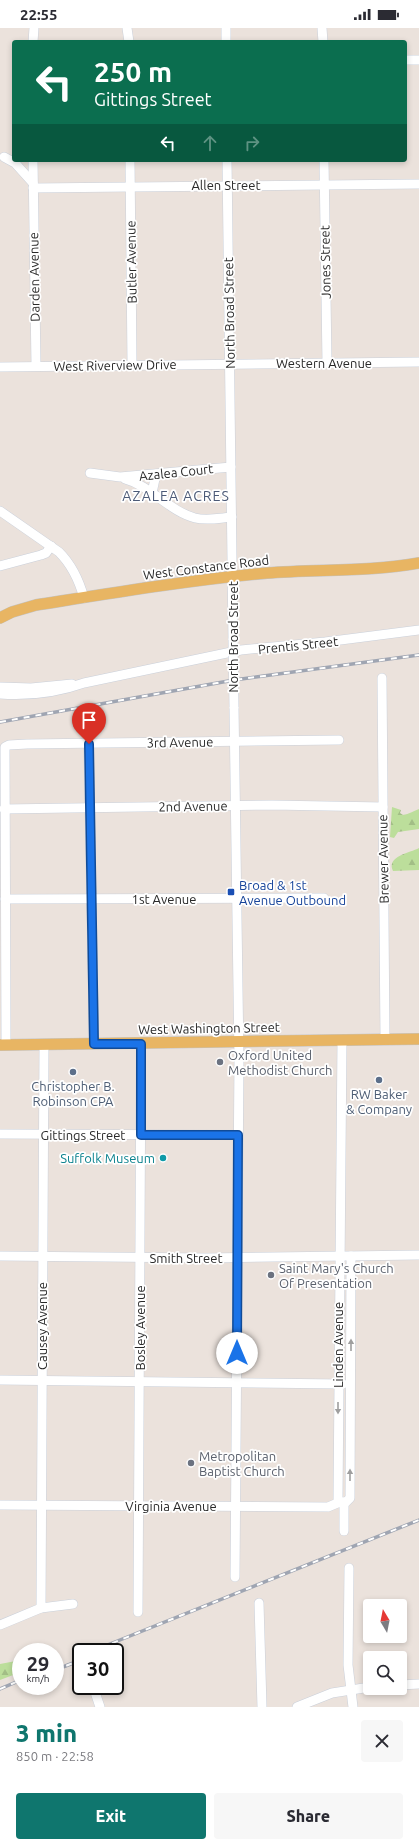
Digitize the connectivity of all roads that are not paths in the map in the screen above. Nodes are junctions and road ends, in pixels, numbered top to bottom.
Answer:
1 (34, 28) edge
2 (127, 28) edge
3 (226, 28) edge
4 (322, 28) edge
5 (33, 40) edge
6 (129, 40) edge
7 (226, 40) edge
8 (323, 40) edge
9 (407, 60) edge
10 (419, 60) edge
11 (12, 156) edge
12 (2, 157) edge
13 (12, 162) edge
14 (13, 162) edge
15 (33, 162) edge
16 (130, 162) edge
17 (227, 162) edge
18 (324, 162) edge
19 (419, 184) edge
20 (33, 185) junction
21 (227, 185) junction
22 (324, 185) junction
23 (130, 186) junction
24 (419, 362) edge
25 (327, 363) junction
26 (132, 364) junction
27 (230, 364) junction
28 (0, 366) edge
29 (36, 366) junction
30 (231, 467) junction
31 (90, 473) dead end
32 (156, 474) junction
33 (120, 477) junction
34 (152, 493) junction
35 (0, 511) edge
36 (232, 517) junction
37 (52, 546) junction
38 (419, 563) edge
39 (0, 566) edge
40 (233, 576) junction
41 (84, 598) junction
42 (0, 618) edge
43 (419, 630) edge
44 (382, 678) dead end
45 (84, 683) junction
46 (0, 687) edge
47 (0, 694) edge
48 (88, 718) dead end
49 (339, 740) dead end
50 (235, 741) junction
51 (89, 744) junction
52 (2, 797) edge
53 (236, 806) junction
54 (383, 807) junction
55 (90, 808) junction
56 (4, 810) junction
57 (236, 898) junction
58 (324, 898) dead end
59 (5, 899) junction
60 (91, 899) junction
61 (419, 1039) edge
62 (342, 1040) junction
63 (385, 1040) junction
64 (238, 1042) junction
65 (94, 1044) junction
66 (141, 1044) junction
67 (3, 1045) edge
68 (44, 1045) junction
69 (0, 1134) edge
70 (44, 1134) junction
71 (141, 1135) junction
72 (238, 1135) junction
73 (419, 1255) edge
74 (0, 1256) edge
75 (351, 1256) junction
76 (43, 1257) junction
77 (339, 1257) junction
78 (140, 1258) junction
79 (237, 1258) junction
80 (0, 1380) edge
81 (42, 1381) junction
82 (140, 1382) junction
83 (236, 1382) junction
84 (338, 1384) junction
85 (351, 1384) junction
86 (342, 1502) junction
87 (0, 1505) edge
88 (42, 1505) junction
89 (139, 1506) junction
90 (236, 1507) junction
91 (344, 1531) dead end
92 (349, 1568) dead end
93 (235, 1576) dead end
94 (259, 1603) dead end
95 (73, 1604) dead end
96 (41, 1608) junction
97 (138, 1612) dead end
98 (0, 1625) edge
99 (419, 1684) edge
100 (407, 1685) edge
101 (363, 1688) edge
102 (350, 1689) junction
103 (96, 1695) edge
104 (100, 1707) edge
105 (262, 1707) edge
106 (297, 1707) edge
107 (353, 1707) edge

1 - 5 street
2 - 6 street
3 - 7 street
4 - 8 street
9 - 10 street
11 - 12 street
12 - 13 street
14 - 20 street
15 - 20 street, Darden Avenue
16 - 23 street, Butler Avenue
17 - 21 street, North Broad Street
18 - 22 street, Jones Street
19 - 22 street, Allen Street
20 - 23 street, Allen Street
20 - 29 street, Darden Avenue
21 - 22 street, Allen Street
21 - 23 street, Allen Street
21 - 27 street, North Broad Street
22 - 25 street, Jones Street
23 - 26 street, Butler Avenue
24 - 25 street, Western Avenue
25 - 27 street, Western Avenue
26 - 27 street, West Riverview Drive
26 - 29 street, West Riverview Drive
27 - 30 street, North Broad Street
28 - 29 street, West Riverview Drive
30 - 32 street, Azalea Court
30 - 36 street, North Broad Street
31 - 33 street, Azalea Court
32 - 33 street, Azalea Court
32 - 34 street
33 - 34 street, Azalea Court
34 - 36 street, Azalea Court
35 - 37 street
36 - 40 street, North Broad Street
37 - 39 street
37 - 41 street
38 - 40 main road, West Constance Road
40 - 41 main road, West Constance Road
40 - 50 street, North Broad Street, bridge
41 - 42 main road, West Constance Road
43 - 45 street, Prentis Street
44 - 54 street, Brewer Avenue
45 - 46 street, Prentis Street
45 - 47 street, Prentis Street
48 - 51 street
49 - 50 street, 3rd Avenue
50 - 51 street, 3rd Avenue
50 - 53 street, North Broad Street
51 - 52 street, 3rd Avenue
51 - 55 street
52 - 56 street
53 - 54 street, 2nd Avenue
53 - 55 street, 2nd Avenue
53 - 57 street, North Broad Street
54 - 63 street, Brewer Avenue
55 - 56 street, 2nd Avenue
55 - 60 street
56 - 59 street
57 - 58 street, 1st Avenue
57 - 60 street, 1st Avenue
57 - 64 street, North Broad Street
59 - 60 street, 1st Avenue
59 - 67 street
60 - 65 street
61 - 63 main road, West Washington Street
62 - 63 main road, West Washington Street
62 - 64 main road, West Washington Street
62 - 77 street, Linden Avenue
64 - 66 main road, West Washington Street
64 - 72 street, North Broad Street
65 - 66 main road, West Washington Street
65 - 68 main road, West Washington Street
66 - 71 street, Bosley Avenue
67 - 68 main road, West Washington Street
68 - 70 street, Causey Avenue
69 - 70 street, Gittings Street
70 - 71 street, Gittings Street
70 - 76 street, Causey Avenue
71 - 72 street, Gittings Street
71 - 78 street, Bosley Avenue
72 - 79 street, North Broad Street
73 - 75 street, Smith Street
74 - 76 street, Smith Street
75 - 77 street, Smith Street
85 -> 75 street, Linden Avenue
76 - 78 street, Smith Street
76 - 81 street, Causey Avenue
77 - 79 street, Smith Street
77 - 84 street, Linden Avenue
78 - 79 street, Smith Street
78 - 82 street, Bosley Avenue
79 - 83 street, North Broad Street
80 - 81 street
81 - 82 street
81 - 88 street, Causey Avenue
82 - 83 street
82 - 89 street, Bosley Avenue
83 - 84 street
83 - 90 street, North Broad Street
84 - 85 street
84 -> 86 street, Linden Avenue
86 -> 85 street, Linden Avenue
86 - 90 street, Virginia Avenue
86 - 91 street, Linden Avenue
87 - 88 street, Virginia Avenue
88 - 89 street, Virginia Avenue
88 - 96 street, Causey Avenue
89 - 90 street, Virginia Avenue
89 - 97 street, Bosley Avenue
90 - 93 street, North Broad Street
92 - 102 street
94 - 105 street
95 - 96 street
96 - 98 street
99 - 100 street
101 - 102 street
102 - 106 street
102 - 107 street
103 - 104 street

